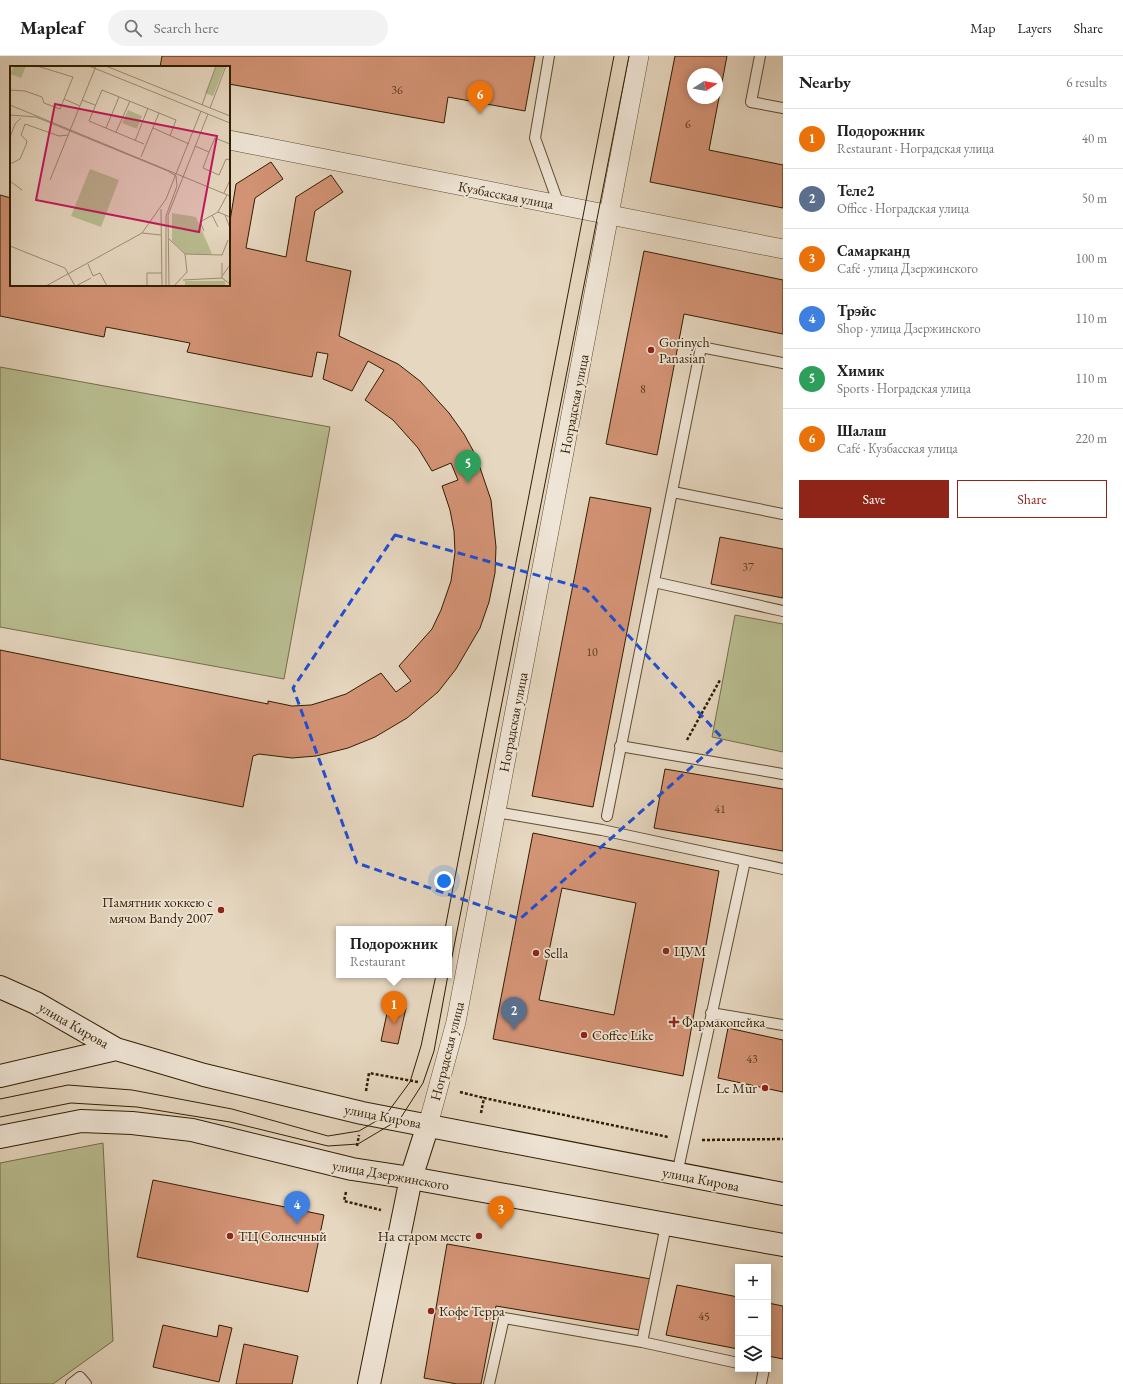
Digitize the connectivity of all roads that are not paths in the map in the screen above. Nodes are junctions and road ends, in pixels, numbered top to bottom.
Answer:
1 (549, 56) edge
2 (640, 56) edge
3 (760, 56) edge
4 (783, 108) edge
5 (230, 140) edge
6 (559, 205) junction
7 (610, 215) junction
8 (783, 249) edge
9 (783, 363) edge
10 (673, 492) junction
11 (783, 514) edge
12 (654, 582) junction
13 (783, 611) edge
14 (620, 746) junction
15 (783, 774) edge
16 (496, 812) junction
17 (607, 816) dead end
18 (745, 861) junction
19 (783, 870) edge
20 (0, 987) edge
21 (711, 1013) junction
22 (783, 1025) edge
23 (116, 1049) junction
24 (0, 1076) edge
25 (428, 1125) junction
26 (0, 1137) edge
27 (677, 1174) junction
28 (411, 1178) junction
29 (783, 1194) edge
30 (666, 1224) junction
31 (783, 1246) edge
32 (642, 1342) junction
33 (735, 1362) edge
34 (763, 1372) edge
35 (71, 1384) edge
36 (86, 1384) edge
37 (369, 1384) edge
38 (490, 1384) edge
39 (761, 1384) edge

1 - 6 lane
2 - 7 street, Ноградская улица
3 - 4 lane
5 - 6 street, Кузбасская улица
6 - 7 street, Кузбасская улица
7 - 8 street, Кузбасская улица
7 - 16 street, Ноградская улица
9 - 10 lane
10 - 11 lane
10 - 12 lane
12 - 13 lane
12 - 14 lane
14 - 15 lane
14 - 17 lane
16 - 18 lane
16 - 25 street, Ноградская улица
18 - 19 lane
18 - 21 lane
20 - 23 street, улица Кирова
21 - 22 lane
21 - 27 lane
23 - 24 street
23 - 25 street, улица Кирова
25 - 27 street, улица Кирова
25 - 28 street, Ноградская улица
26 - 28 street, улица Дзержинского
27 - 29 street, улица Кирова
28 - 30 street, улица Дзержинского
28 - 37 street, Ноградская улица
30 - 31 street, улица Дзержинского
30 - 32 lane
32 - 33 lane
32 - 38 lane
34 - 39 lane
35 - 36 lane

